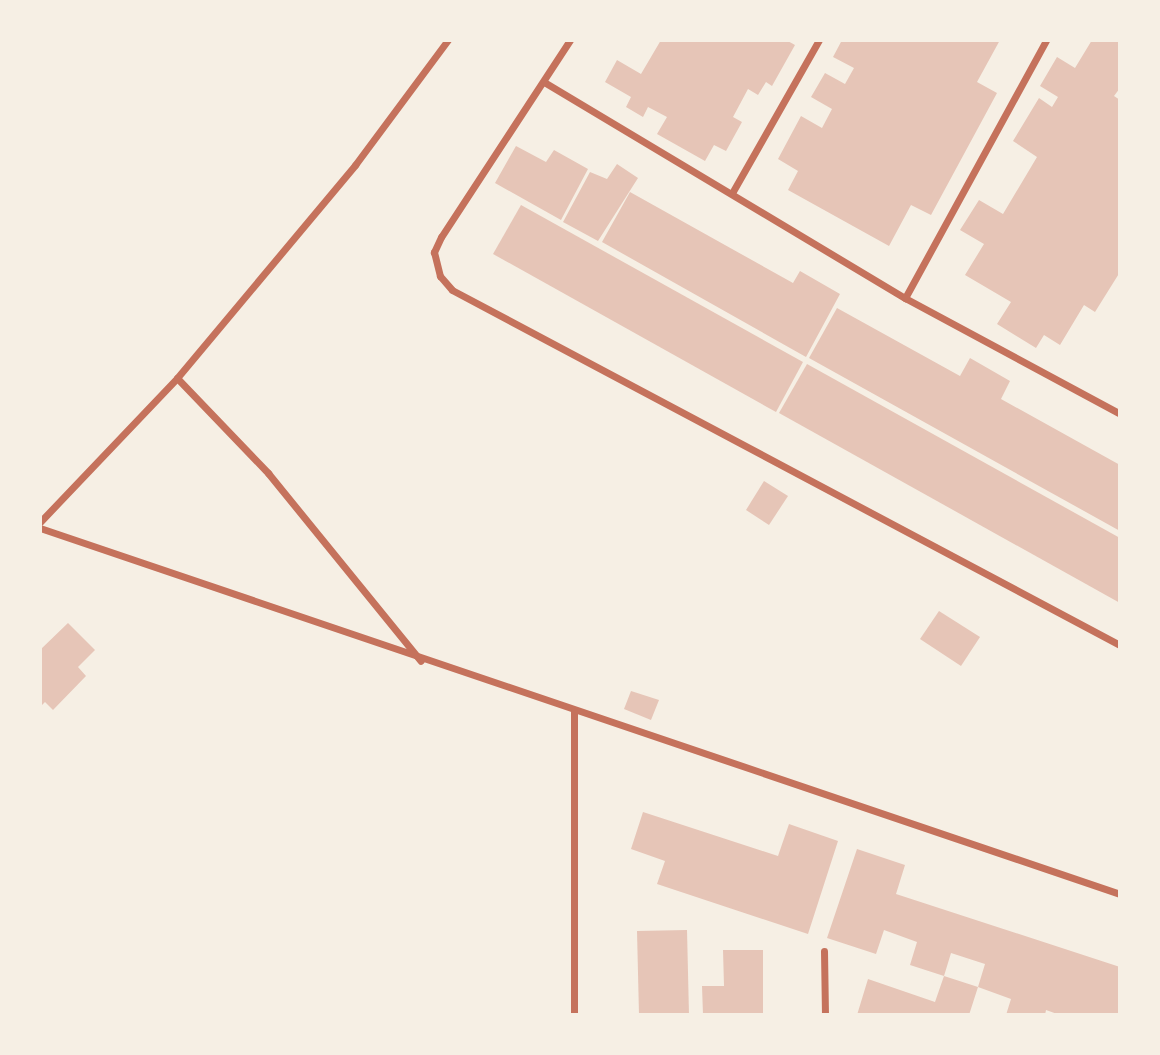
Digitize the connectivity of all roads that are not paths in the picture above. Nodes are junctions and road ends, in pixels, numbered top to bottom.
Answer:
1 (448, 40) edge
2 (570, 40) edge
3 (818, 40) edge
4 (1046, 40) edge
5 (544, 82) junction
6 (732, 193) junction
7 (905, 298) junction
8 (177, 378) junction
9 (1120, 414) edge
10 (40, 522) edge
11 (40, 528) edge
12 (1120, 645) edge
13 (421, 661) junction
14 (574, 711) junction
15 (1120, 894) edge
16 (824, 951) dead end
17 (574, 1015) edge
18 (825, 1015) edge

1 - 8 street
2 - 5 street
3 - 6 street
4 - 7 street
5 - 6 street
5 - 12 street
6 - 7 street
7 - 9 street
8 - 10 street
8 - 13 street
11 - 13 street
13 - 14 street
14 - 15 street
14 - 17 street
16 - 18 street

